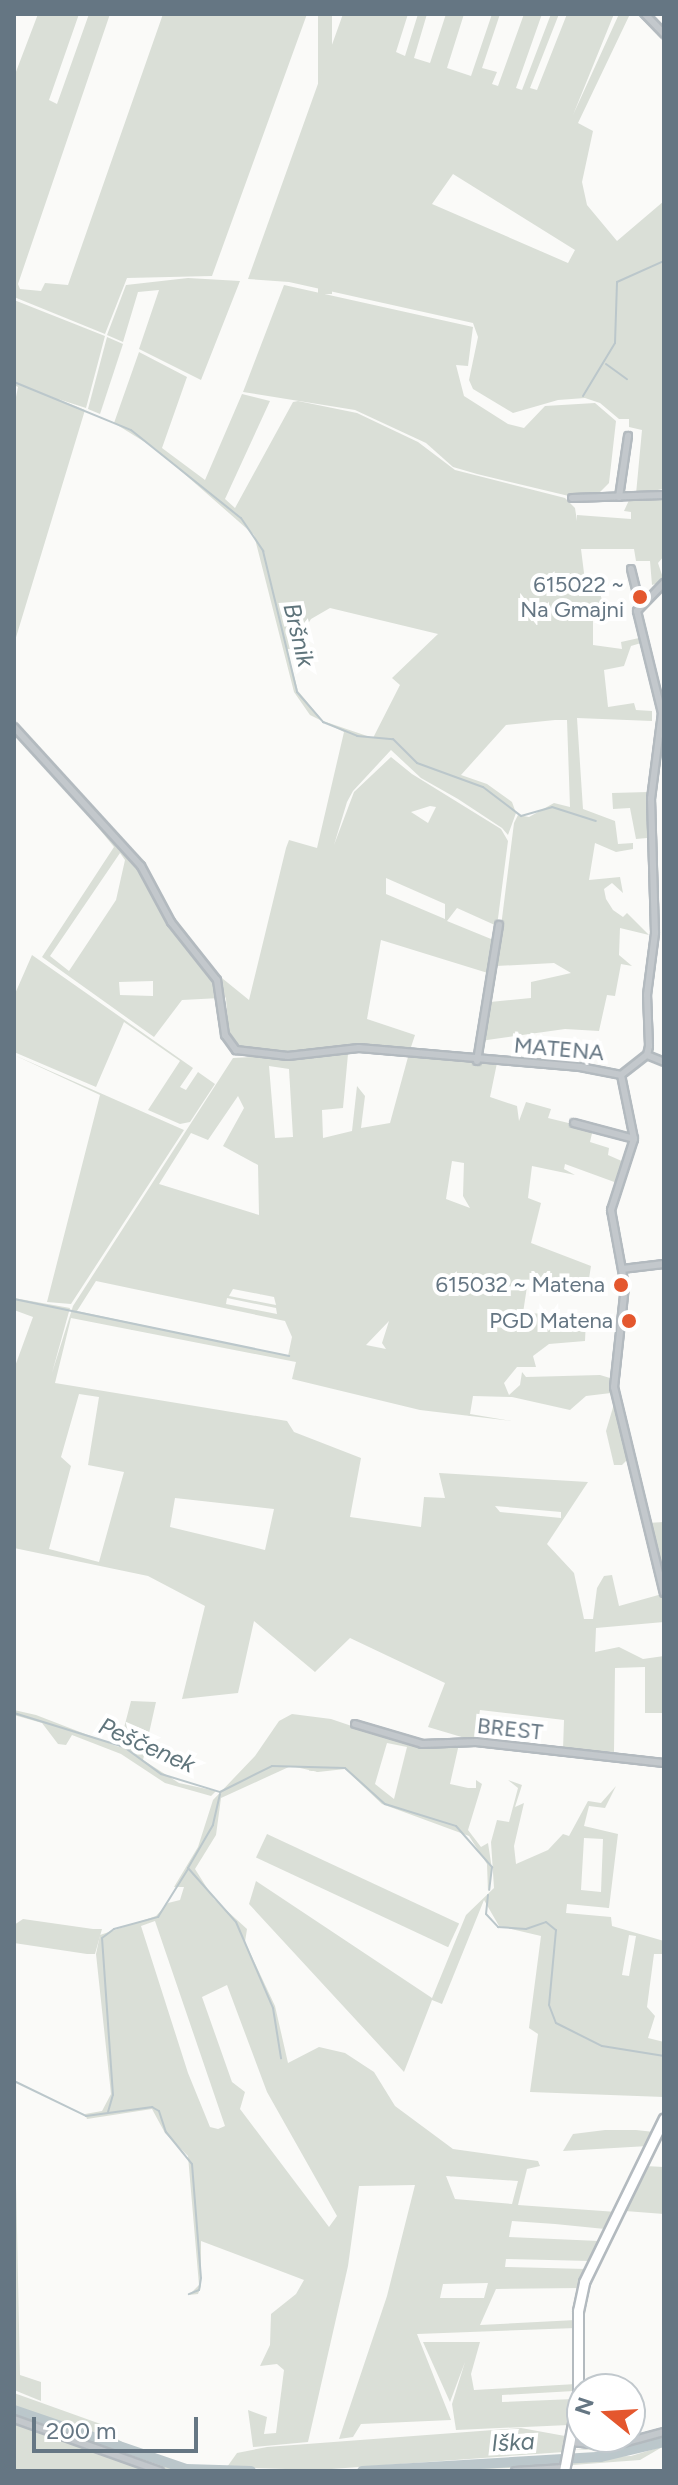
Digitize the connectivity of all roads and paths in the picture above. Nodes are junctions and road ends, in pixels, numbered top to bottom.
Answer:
1 (645, 14) edge
2 (664, 34) edge
3 (628, 436) dead end
4 (664, 495) edge
5 (619, 497) junction
6 (572, 498) dead end
7 (631, 569) dead end
8 (664, 583) edge
9 (640, 605) junction
10 (14, 727) edge
11 (499, 925) dead end
12 (647, 1055) junction
13 (477, 1061) junction
14 (664, 1062) edge
15 (621, 1075) junction
16 (574, 1123) dead end
17 (634, 1139) junction
18 (664, 1264) edge
19 (622, 1269) junction
20 (664, 1593) edge
21 (355, 1724) dead end
22 (664, 1763) edge
23 (664, 2118) edge
24 (578, 2373) edge
25 (14, 2419) edge
26 (564, 2468) edge
27 (160, 2471) edge
28 (515, 2471) edge

1 - 2 street
3 - 5 street
4 - 5 street
5 - 6 street
7 - 9 street
8 - 9 street
9 - 12 street
10 - 13 street, MATENA
11 - 13 street
12 - 14 street
12 - 15 street
13 - 15 street, MATENA
15 - 17 street, MATENA
16 - 17 street
17 - 19 street, MATENA
18 - 19 street
19 - 20 street, MATENA
21 - 22 street, BREST
23 - 24 street
25 - 27 street
26 - 28 street

